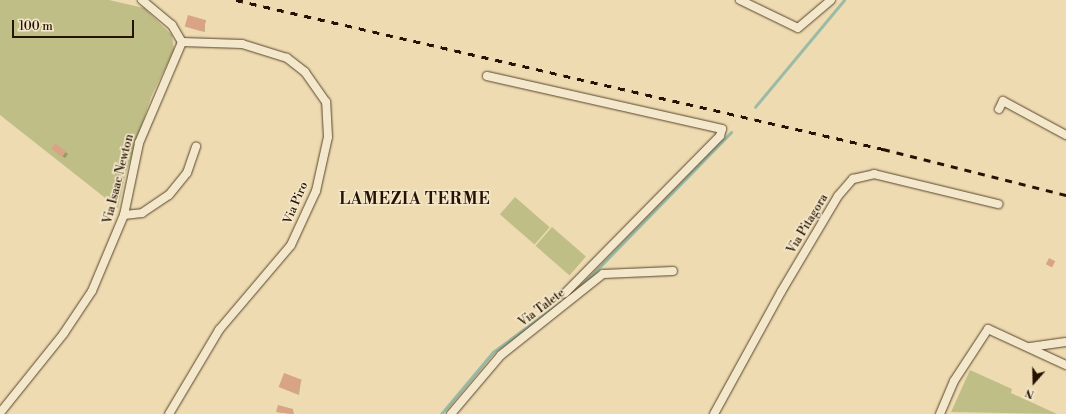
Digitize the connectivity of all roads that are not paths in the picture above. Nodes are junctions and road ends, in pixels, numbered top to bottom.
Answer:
1 (142, 0) edge
2 (740, 0) edge
3 (831, 0) edge
4 (182, 42) junction
5 (487, 76) dead end
6 (999, 109) dead end
7 (1066, 135) edge
8 (196, 147) dead end
9 (998, 204) dead end
10 (124, 215) junction
11 (594, 265) junction
12 (673, 271) dead end
13 (603, 274) junction
14 (566, 293) dead end
15 (1066, 342) edge
16 (1029, 347) junction
17 (1066, 365) edge
18 (0, 413) edge
19 (169, 414) edge
20 (451, 414) edge
21 (714, 414) edge
22 (940, 414) edge

1 - 4 street
2 - 3 street
4 - 10 street, Via Isaac Newton
4 - 19 street, Via Piro
5 - 11 street
6 - 7 street
8 - 10 street
9 - 21 street, Via Pitagora
10 - 18 street, Via Isaac Newton
11 - 13 street
11 - 14 street
12 - 13 street
13 - 20 street, Via Talete
15 - 16 street
16 - 17 street
16 - 22 street

